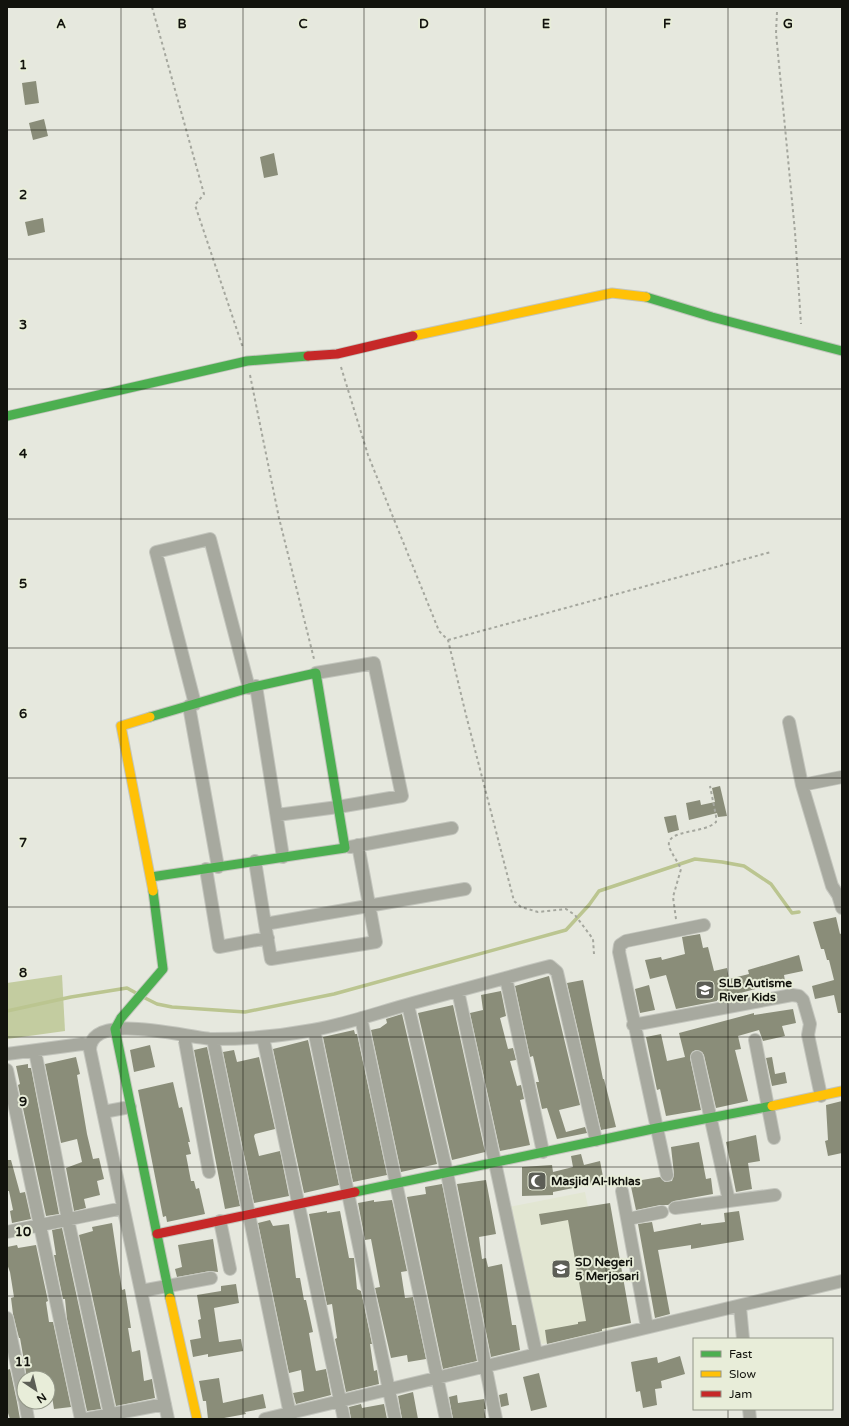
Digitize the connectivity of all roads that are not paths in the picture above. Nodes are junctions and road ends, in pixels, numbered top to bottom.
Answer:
1 (842, 351) edge
2 (7, 416) edge
3 (316, 673) junction
4 (252, 687) junction
5 (192, 705) junction
6 (789, 722) dead end
7 (842, 777) edge
8 (802, 785) junction
9 (338, 807) junction
10 (276, 815) junction
11 (452, 828) dead end
12 (358, 845) junction
13 (345, 848) junction
14 (283, 857) junction
15 (255, 861) junction
16 (212, 868) junction
17 (151, 877) junction
18 (465, 889) dead end
19 (840, 895) edge
20 (370, 905) junction
21 (842, 908) edge
22 (265, 924) junction
23 (704, 925) dead end
24 (268, 938) junction
25 (506, 978) junction
26 (458, 991) junction
27 (408, 1005) junction
28 (361, 1018) junction
29 (633, 1025) junction
30 (115, 1029) junction
31 (314, 1030) junction
32 (184, 1036) junction
33 (263, 1037) junction
34 (213, 1039) junction
35 (755, 1040) dead end
36 (90, 1045) junction
37 (35, 1051) junction
38 (7, 1054) edge
39 (697, 1057) dead end
40 (7, 1070) edge
41 (842, 1091) edge
42 (821, 1096) junction
43 (130, 1107) junction
44 (768, 1107) junction
45 (103, 1112) junction
46 (711, 1118) junction
47 (657, 1128) junction
48 (774, 1138) dead end
49 (596, 1140) junction
50 (543, 1152) junction
51 (495, 1163) junction
52 (209, 1172) dead end
53 (447, 1172) junction
54 (667, 1175) dead end
55 (397, 1184) junction
56 (622, 1191) dead end
57 (348, 1193) junction
58 (775, 1195) dead end
59 (729, 1201) junction
60 (299, 1204) junction
61 (123, 1208) junction
62 (675, 1208) dead end
63 (662, 1212) dead end
64 (248, 1216) junction
65 (628, 1218) junction
66 (68, 1220) junction
67 (220, 1221) junction
68 (40, 1225) junction
69 (7, 1232) edge
70 (157, 1234) junction
71 (230, 1269) dead end
72 (211, 1278) dead end
73 (842, 1281) edge
74 (168, 1285) junction
75 (140, 1291) junction
76 (740, 1307) junction
77 (7, 1318) edge
78 (647, 1327) junction
79 (743, 1338) edge
80 (536, 1353) junction
81 (485, 1367) junction
82 (18, 1370) edge
83 (437, 1379) junction
84 (389, 1390) junction
85 (340, 1401) junction
86 (165, 1404) junction
87 (291, 1416) edge
88 (110, 1417) edge
89 (81, 1419) edge
90 (86, 1419) edge
91 (168, 1419) edge
92 (197, 1419) edge
93 (265, 1419) edge
94 (344, 1419) edge
95 (395, 1419) edge
96 (446, 1419) edge
97 (496, 1419) edge

1 - 2 street
3 - 4 street
3 - 9 street
3 - 9 street
4 - 5 street
4 - 5 street
4 - 10 street
5 - 16 street
5 - 17 street
6 - 8 street
7 - 8 street
8 - 19 street
9 - 10 street
9 - 13 street
10 - 14 street
11 - 12 street
12 - 13 street
12 - 20 street
13 - 14 street
14 - 15 street
15 - 16 street
15 - 22 street
16 - 17 street
16 - 24 street
17 - 30 street
18 - 20 street
19 - 21 street
20 - 22 street
20 - 24 street
22 - 24 street
23 - 29 street
25 - 26 street
25 - 49 street
25 - 50 street
26 - 27 street
26 - 51 street
27 - 28 street
27 - 53 street
28 - 31 street
28 - 55 street
29 - 42 street
29 - 47 street
30 - 32 street
30 - 36 street
30 - 43 street
31 - 33 street
31 - 57 street
32 - 34 street
32 - 52 street
33 - 34 street
33 - 60 street
34 - 64 street
35 - 44 street
36 - 37 street
36 - 45 street
37 - 38 street
37 - 66 street
39 - 46 street
40 - 68 street
41 - 42 street
42 - 44 street
43 - 45 street
43 - 70 street
44 - 46 street
44 - 48 street
45 - 61 street
46 - 47 street
46 - 59 street
47 - 49 street
47 - 54 street
49 - 50 street
50 - 51 street
51 - 53 street
51 - 80 street
53 - 55 street
53 - 81 street
55 - 57 street
55 - 83 street
56 - 65 street
57 - 60 street
57 - 84 street
58 - 59 street
59 - 62 street
60 - 64 street
60 - 85 street
61 - 66 street
61 - 75 street
63 - 65 street
64 - 67 street
64 - 87 street
65 - 78 street
66 - 68 street
66 - 88 street
67 - 70 street
67 - 71 street
68 - 69 street
68 - 89 street
70 - 74 street
72 - 74 street
73 - 76 street
74 - 75 street
74 - 92 street
75 - 86 street
76 - 78 street
76 - 79 street
77 - 82 street
78 - 80 street
80 - 81 street
81 - 83 street
81 - 97 street
83 - 84 street
83 - 96 street
84 - 85 street
84 - 95 street
85 - 87 street
85 - 94 street
86 - 88 street
86 - 91 street
87 - 93 street
88 - 90 street

